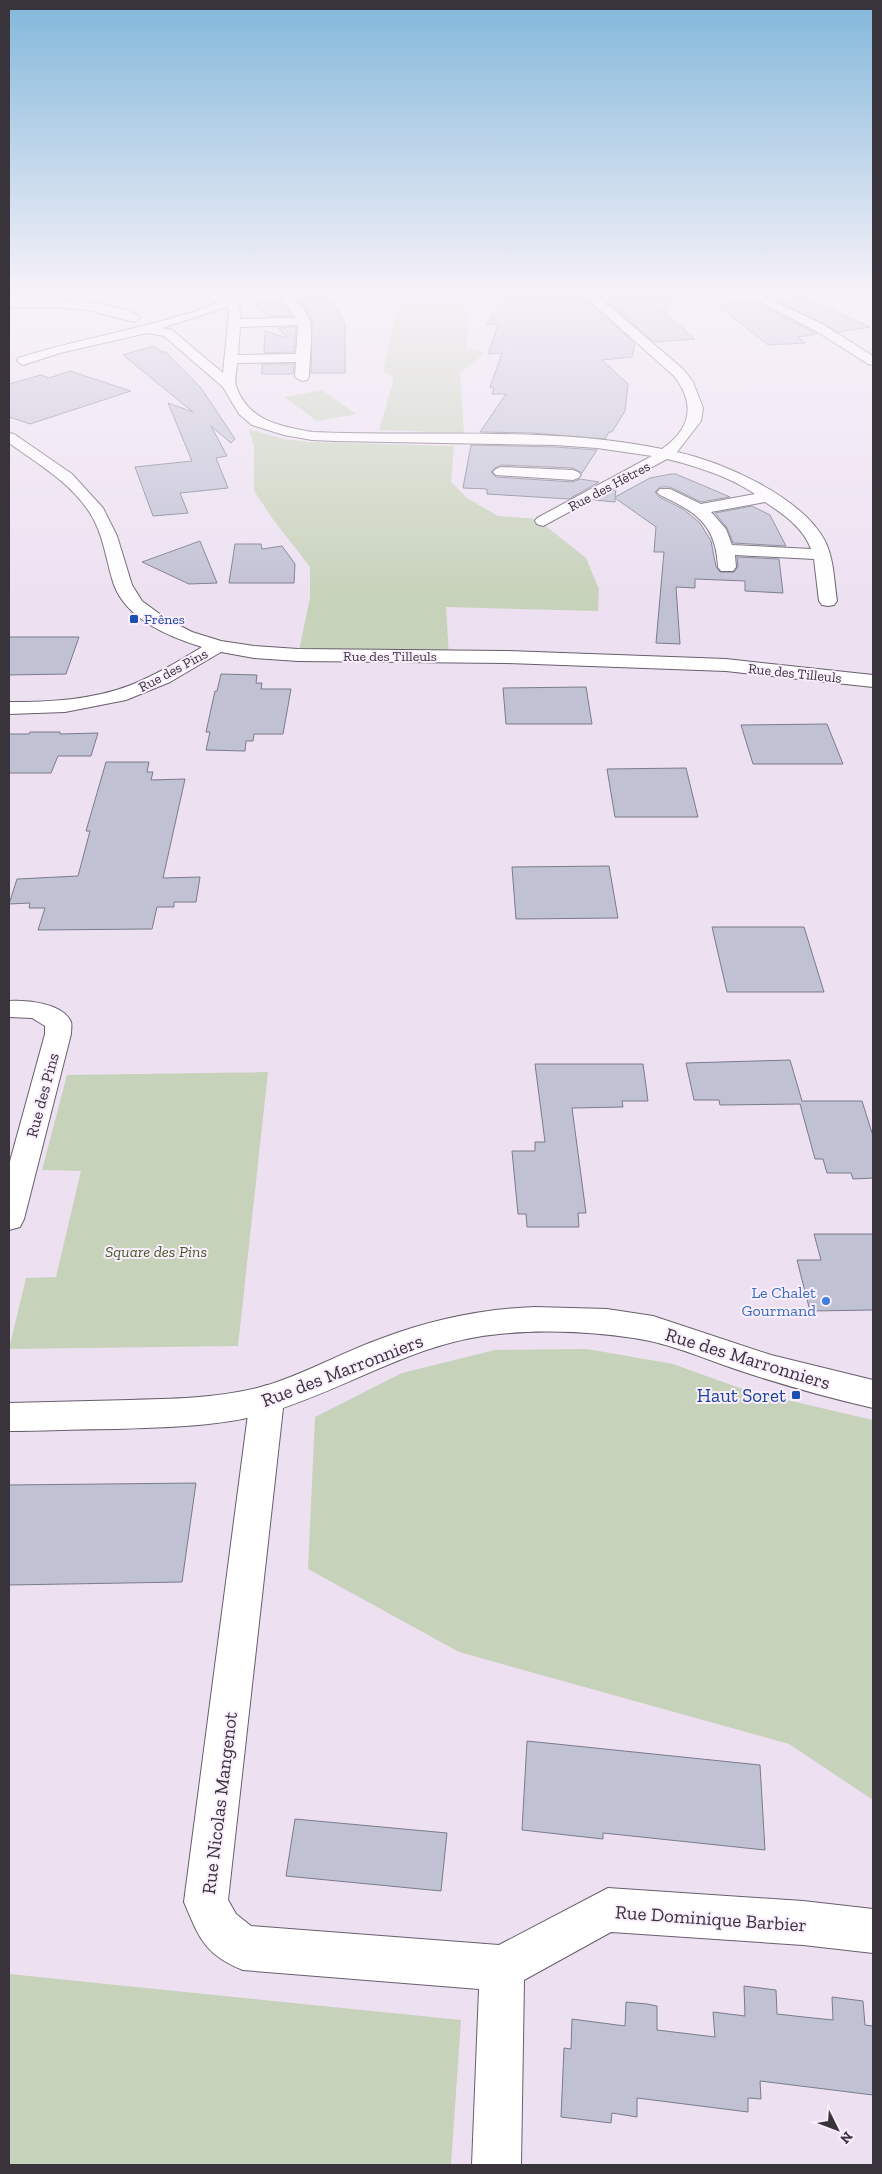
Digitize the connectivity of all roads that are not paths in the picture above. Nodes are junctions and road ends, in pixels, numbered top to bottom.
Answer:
1 (234, 394) edge
2 (691, 394) edge
3 (9, 438) edge
4 (553, 441) junction
5 (665, 455) junction
6 (501, 472) dead end
7 (551, 473) junction
8 (573, 475) dead end
9 (665, 492) dead end
10 (770, 496) junction
11 (699, 509) junction
12 (543, 522) dead end
13 (727, 550) junction
14 (821, 554) junction
15 (727, 567) dead end
16 (828, 601) dead end
17 (218, 646) junction
18 (873, 681) edge
19 (9, 708) edge
20 (9, 1009) edge
21 (9, 1219) edge
22 (873, 1394) edge
23 (267, 1400) junction
24 (9, 1417) edge
25 (873, 1932) edge
26 (502, 1968) junction
27 (496, 2165) edge

1 - 4 street
2 - 5 street, Rue des Hêtres
3 - 17 street, Rue des Tilleuls
4 - 5 street
4 - 7 street
5 - 10 street
5 - 12 street, Rue des Hêtres
6 - 7 street
7 - 8 street
9 - 11 street
10 - 11 street
10 - 14 street
11 - 13 street
13 - 14 street
13 - 15 street
14 - 16 street
17 - 18 street, Rue des Tilleuls
17 - 19 street, Rue des Pins
20 - 21 street, Rue des Pins
22 - 23 street, Rue des Marronniers
23 - 24 street, Rue des Marronniers
23 - 26 street, Rue Nicolas Mangenot
25 - 26 street, Rue Dominique Barbier
26 - 27 street

